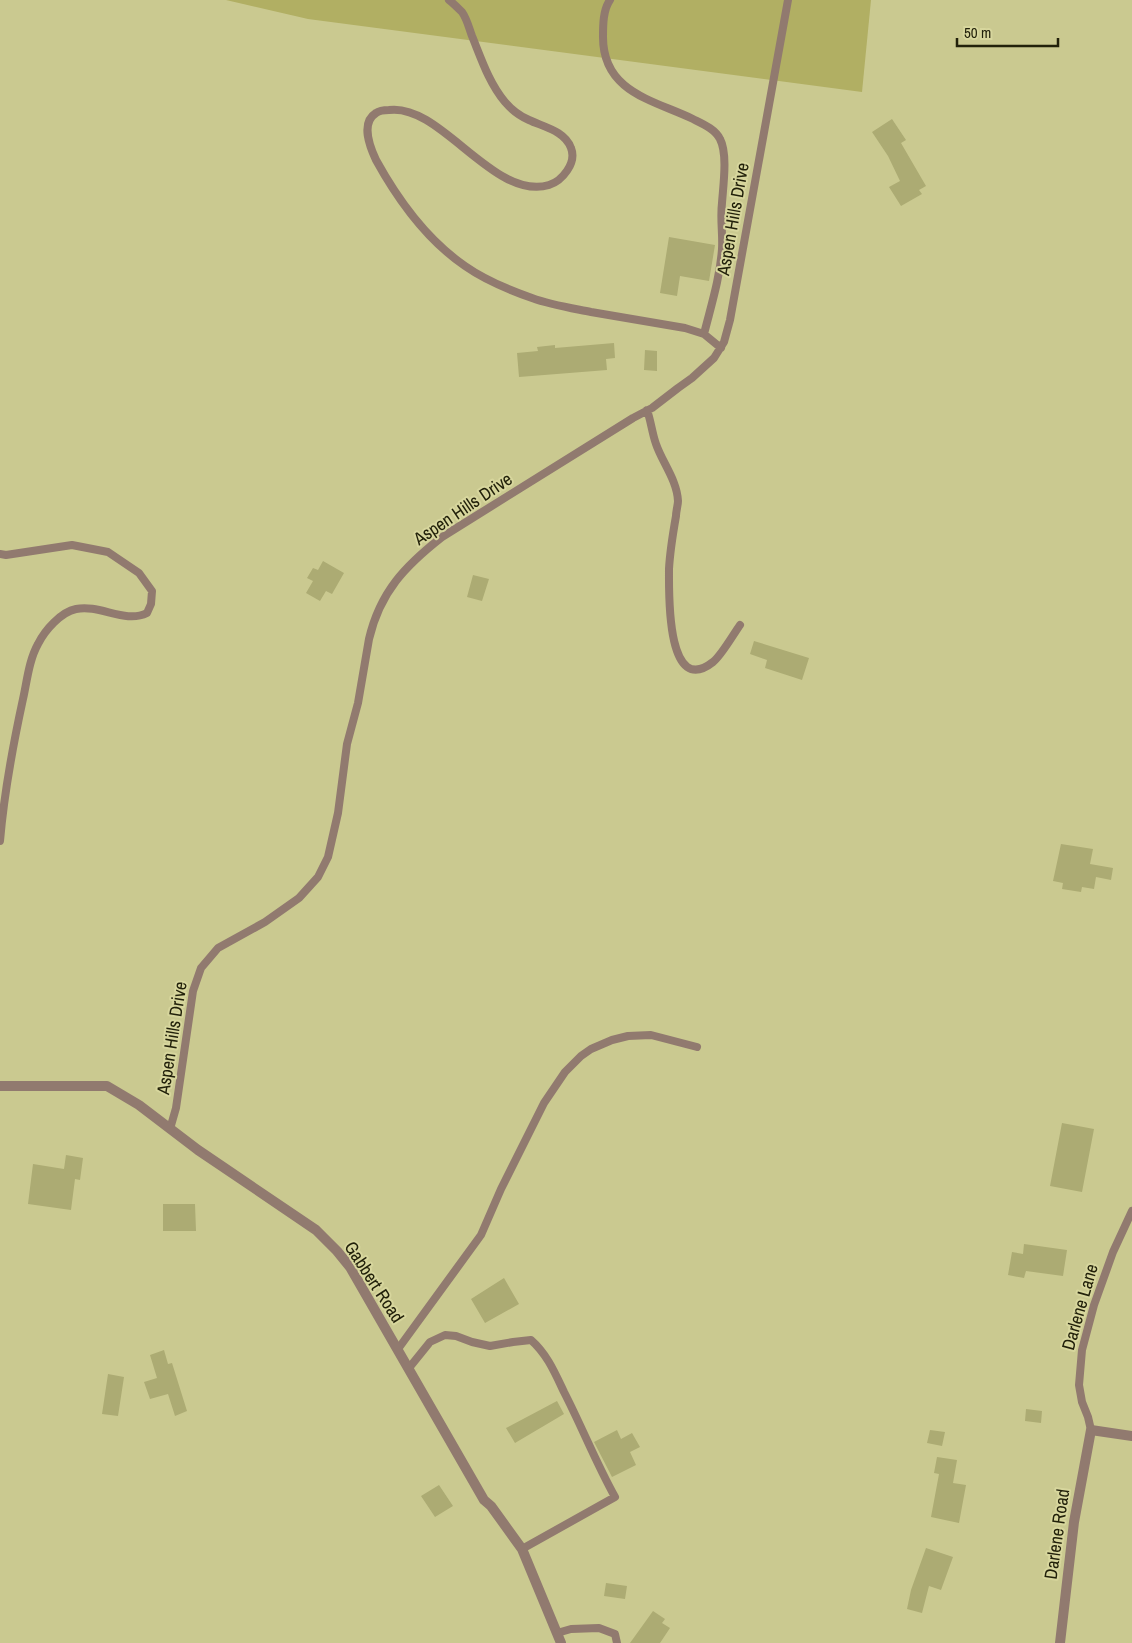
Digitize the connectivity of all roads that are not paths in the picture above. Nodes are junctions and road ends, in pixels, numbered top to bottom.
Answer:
1 (449, 0) edge
2 (610, 0) edge
3 (788, 0) edge
4 (704, 334) junction
5 (721, 348) junction
6 (647, 410) junction
7 (0, 554) edge
8 (740, 625) dead end
9 (0, 841) edge
10 (697, 1047) dead end
11 (0, 1086) edge
12 (170, 1129) junction
13 (1132, 1210) edge
14 (398, 1349) junction
15 (409, 1368) junction
16 (1091, 1430) junction
17 (1132, 1436) edge
18 (522, 1549) junction
19 (557, 1633) junction
20 (561, 1643) edge
21 (617, 1643) edge
22 (1060, 1643) edge

1 - 4 lane
2 - 4 lane
3 - 5 lane, Aspen Hills Drive
4 - 5 lane
5 - 6 lane, Aspen Hills Drive
6 - 8 lane
6 - 12 lane, Aspen Hills Drive
7 - 9 lane
10 - 14 lane
11 - 12 street, Gabbert Road
12 - 14 street, Gabbert Road
13 - 16 lane, Darlene Lane
14 - 15 street, Gabbert Road
15 - 18 street, Gabbert Road
15 - 18 lane
16 - 17 street
16 - 22 street, Darlene Road
18 - 19 street, Gabbert Road
19 - 20 street, Gabbert Road
19 - 21 lane

